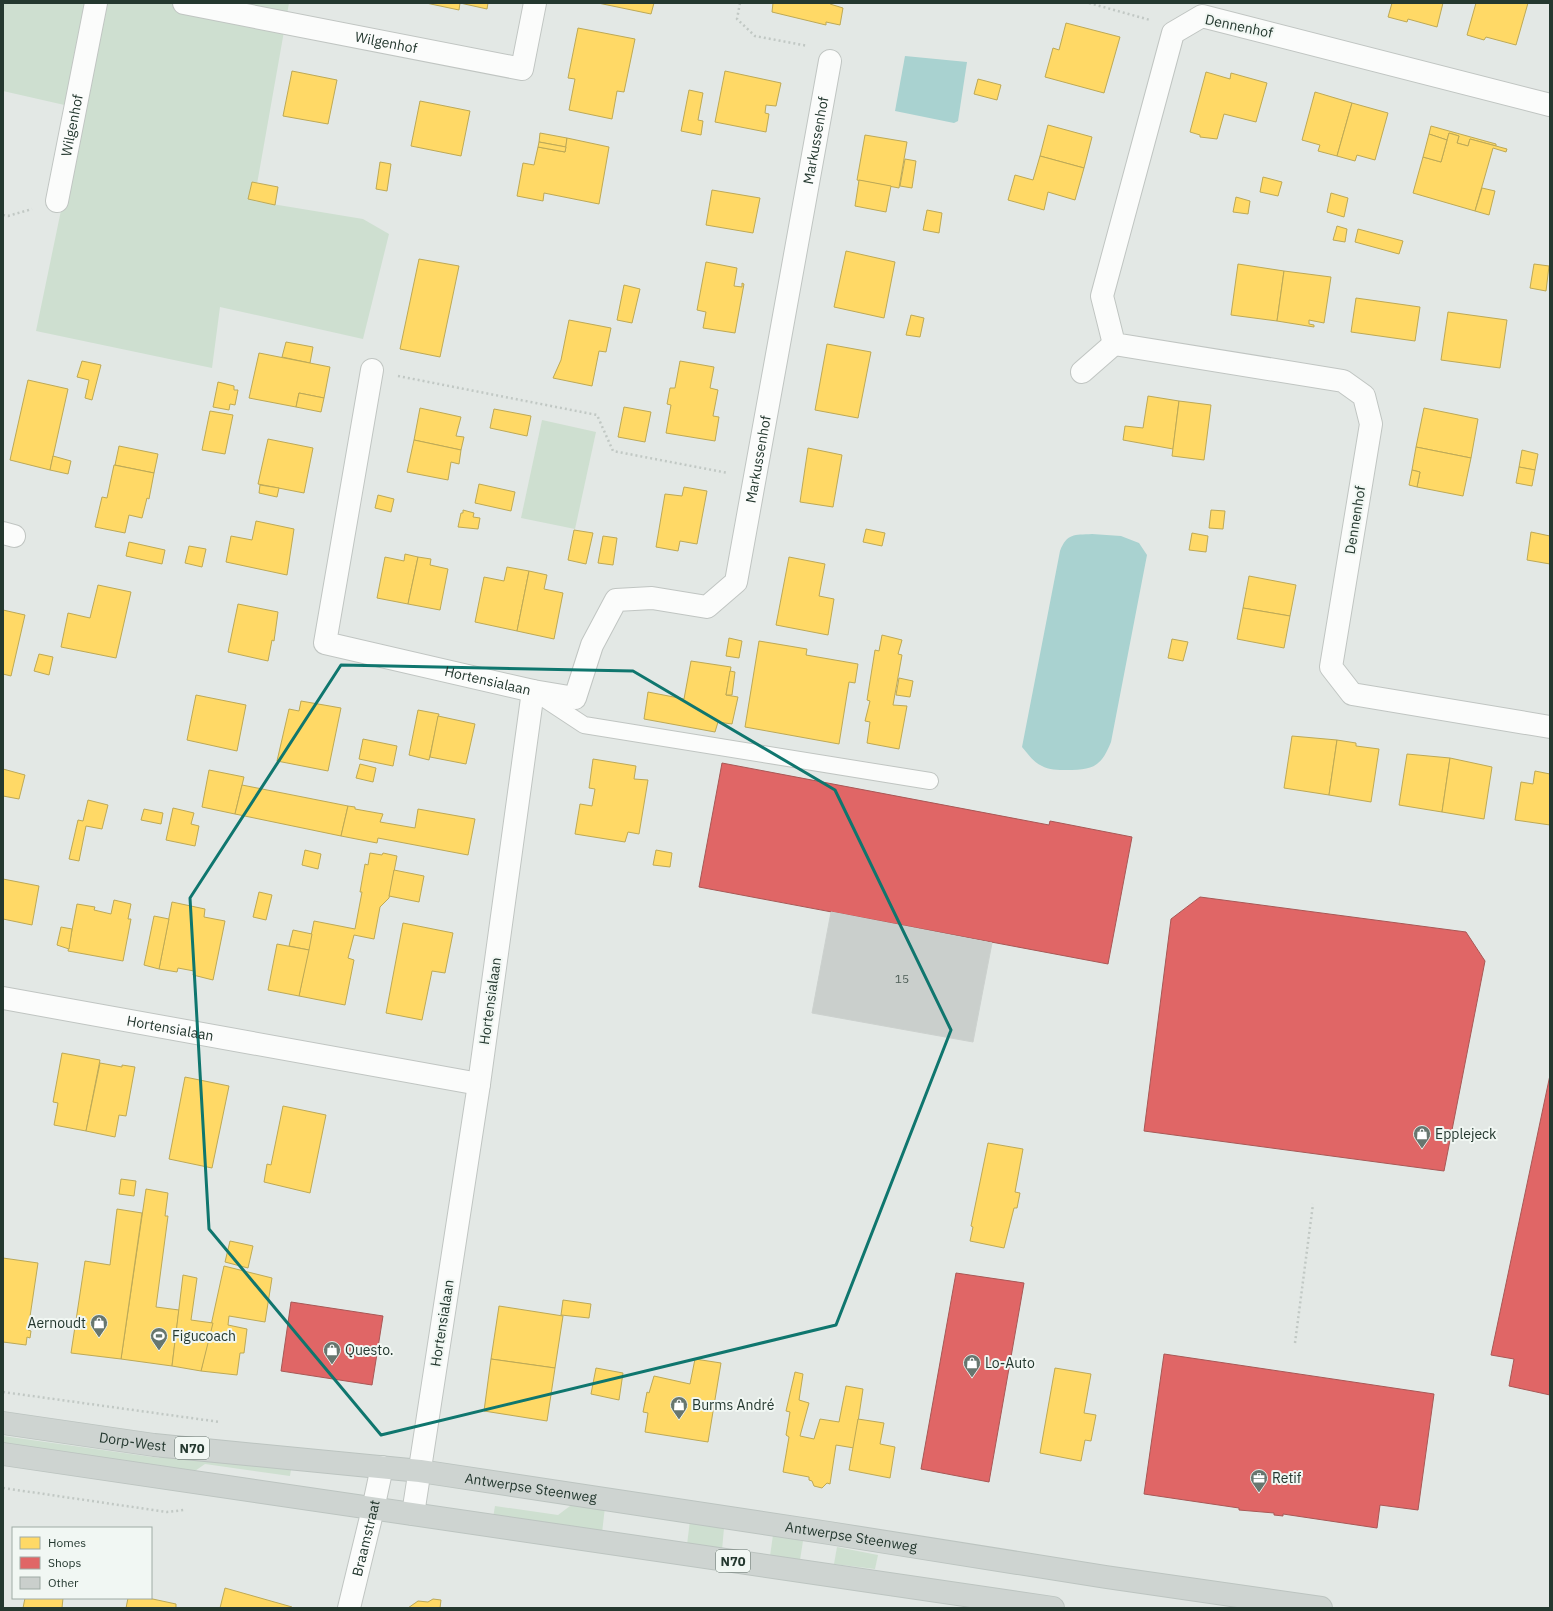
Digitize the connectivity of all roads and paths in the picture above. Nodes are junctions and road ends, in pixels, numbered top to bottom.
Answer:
1 (96, 3) edge
2 (184, 3) edge
3 (535, 3) edge
4 (740, 3) edge
5 (1089, 3) edge
6 (1173, 33) junction
7 (830, 61) joint
8 (1550, 106) edge
9 (57, 201) dead end
10 (1114, 344) junction
11 (372, 370) joint
12 (1082, 372) dead end
13 (754, 478) junction
14 (533, 691) junction
15 (1550, 728) edge
16 (930, 780) dead end
17 (3, 998) edge
18 (479, 1084) junction
19 (1313, 1204) dead end
20 (1294, 1344) dead end
21 (3, 1392) edge
22 (3, 1423) edge
23 (228, 1423) dead end
24 (3, 1454) edge
25 (382, 1467) junction
26 (420, 1471) junction
27 (373, 1509) junction
28 (413, 1514) junction
29 (348, 1608) edge
30 (1053, 1608) edge
31 (1321, 1608) edge

1 - 9 street, Wilgenhof
2 - 3 street, Wilgenhof
4 - 7 path
5 - 6 path
6 - 8 street, Dennenhof
6 - 10 street
7 - 13 street, Markussenhof
10 - 12 street
10 - 15 street, Dennenhof
11 - 13 path
11 - 14 street, Hortensialaan
13 - 14 street, Markussenhof
14 - 16 lane
14 - 18 street, Hortensialaan
17 - 18 street, Hortensialaan
18 - 26 street, Hortensialaan
19 - 20 path
21 - 23 path
22 - 25 main road, Dorp-West / N70
24 - 27 main road, N70
25 - 26 main road, Antwerpse Steenweg / N70
25 - 27 street, Braamstraat
26 - 28 street, Hortensialaan
26 - 31 main road, Antwerpse Steenweg / N70
27 - 28 main road, N70
27 - 29 street, Braamstraat
28 - 30 main road, N70

